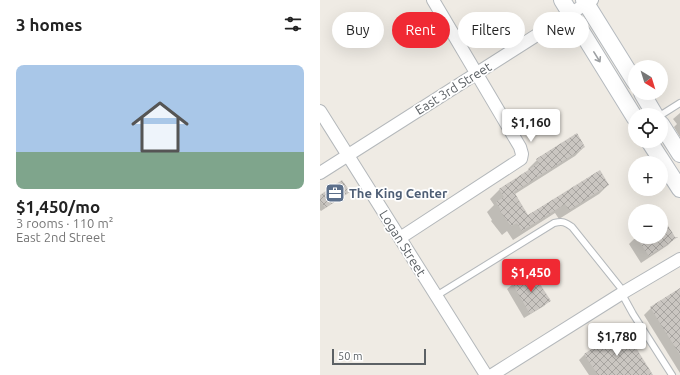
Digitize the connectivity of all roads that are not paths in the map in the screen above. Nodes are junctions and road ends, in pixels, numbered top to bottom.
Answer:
1 (433, 0) edge
2 (562, 0) edge
3 (587, 1) edge
4 (569, 12) edge
5 (573, 12) edge
6 (533, 38) edge
7 (589, 44) edge
8 (628, 70) edge
9 (476, 74) junction
10 (680, 103) edge
11 (629, 108) edge
12 (668, 110) edge
13 (320, 111) edge
14 (668, 135) edge
15 (654, 148) edge
16 (680, 154) edge
17 (348, 155) junction
18 (320, 173) edge
19 (680, 189) edge
20 (400, 238) junction
21 (680, 260) edge
22 (623, 293) junction
23 (436, 296) junction
24 (486, 375) edge
25 (492, 375) edge
26 (672, 375) edge

1 - 9 street
2 - 4 main road
3 - 5 street, East 3rd Street
3 - 8 main road
6 - 9 street, East 3rd Street
7 -> 11 main road
9 - 17 street, East 3rd Street
9 - 20 street
10 - 12 lane
13 - 17 street, Logan Street
14 - 16 main road
15 - 19 main road
17 - 18 street, East 3rd Street
17 - 20 street, Logan Street
20 - 23 street, Logan Street
21 - 22 street
22 - 23 lane
22 - 25 street
22 - 26 lane
23 - 24 street, Logan Street

